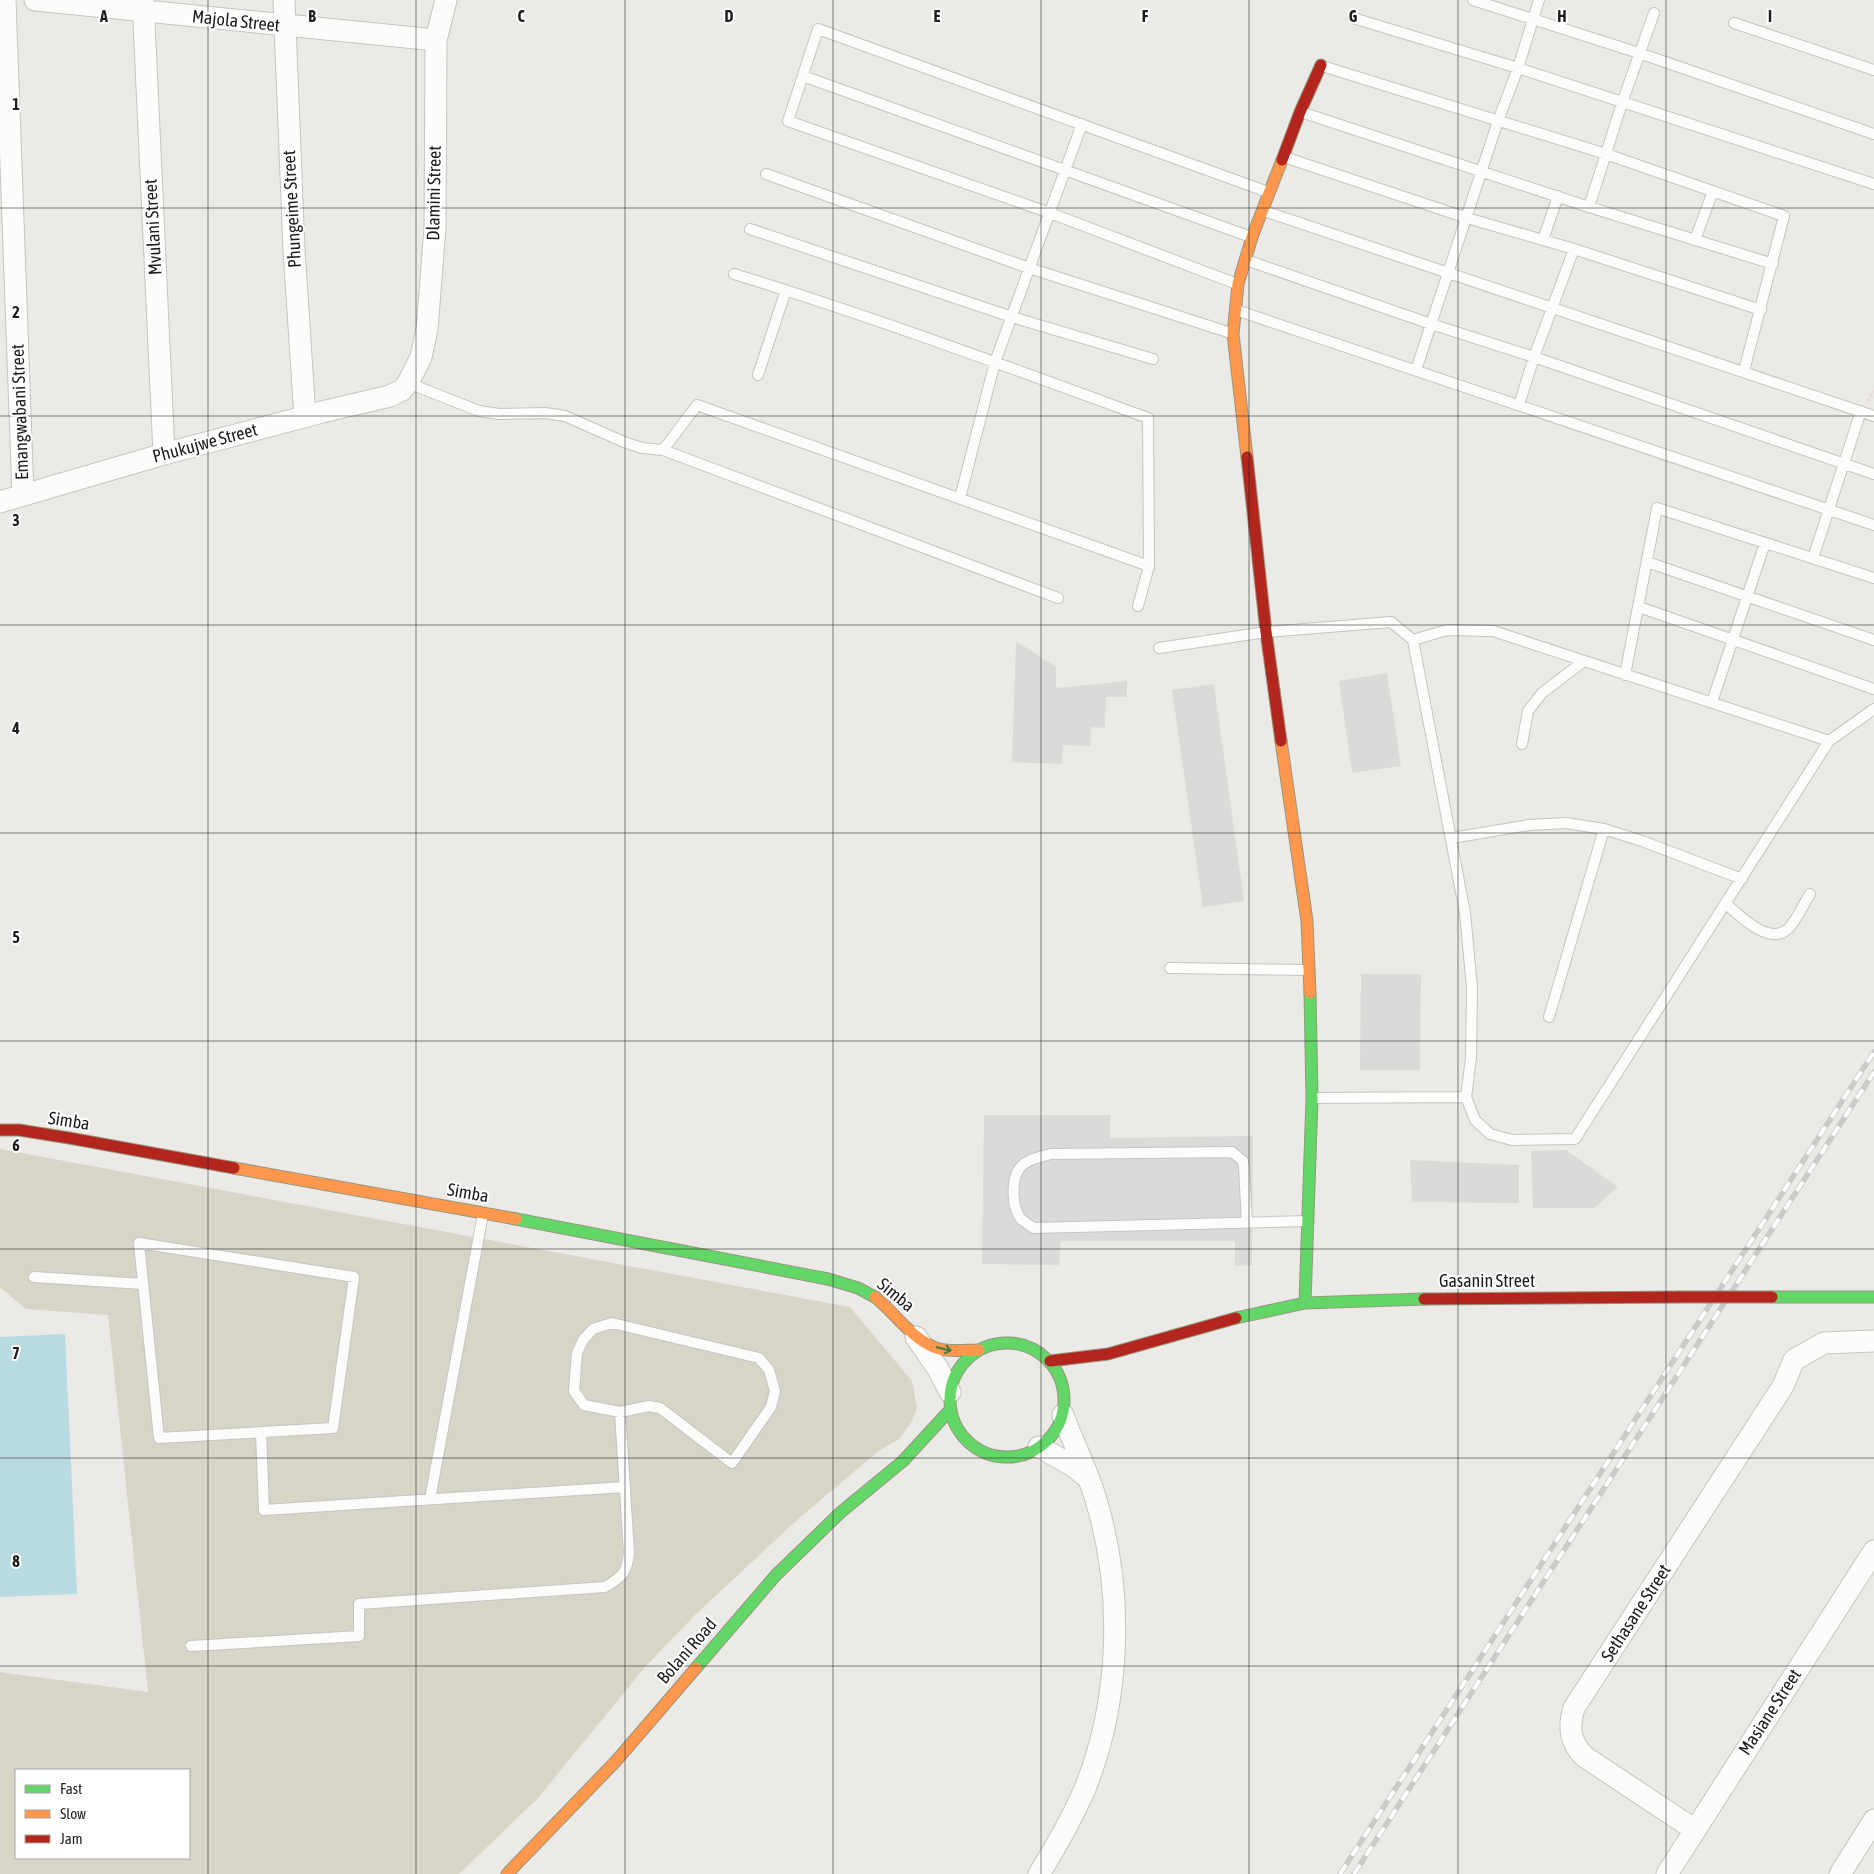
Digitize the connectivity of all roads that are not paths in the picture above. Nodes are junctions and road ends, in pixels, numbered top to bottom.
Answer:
1 (5, 0) edge
2 (35, 0) edge
3 (284, 0) edge
4 (446, 0) edge
5 (1473, 0) edge
6 (1539, 0) edge
7 (143, 5) edge
8 (1654, 13) dead end
9 (1353, 18) dead end
10 (1533, 19) junction
11 (1734, 24) dead end
12 (284, 26) junction
13 (436, 40) junction
14 (1639, 53) junction
15 (1321, 65) joint
16 (1518, 68) junction
17 (1874, 70) edge
18 (803, 76) junction
19 (1622, 103) junction
20 (1300, 112) junction
21 (1498, 120) junction
22 (1082, 124) junction
23 (1874, 134) edge
24 (1606, 154) junction
25 (1283, 156) junction
26 (1066, 169) junction
27 (1482, 171) junction
28 (766, 174) dead end
29 (1874, 184) edge
30 (1713, 191) junction
31 (1270, 192) junction
32 (1558, 196) junction
33 (1589, 207) junction
34 (1263, 211) junction
35 (1050, 213) junction
36 (1467, 218) junction
37 (750, 229) dead end
38 (1252, 237) junction
39 (1543, 240) junction
40 (1694, 240) junction
41 (1574, 249) junction
42 (1245, 260) junction
43 (1773, 264) junction
44 (1029, 268) junction
45 (1449, 273) junction
46 (734, 274) dead end
47 (1238, 284) junction
48 (786, 290) junction
49 (1552, 308) junction
50 (1235, 310) junction
51 (1761, 310) junction
52 (1012, 317) junction
53 (1431, 324) junction
54 (1233, 334) junction
55 (1534, 357) junction
56 (1153, 359) dead end
57 (995, 362) junction
58 (1416, 370) junction
59 (1744, 371) junction
60 (758, 375) dead end
61 (408, 383) junction
62 (1519, 406) junction
63 (1861, 412) junction
64 (1874, 416) edge
65 (305, 418) junction
66 (663, 450) junction
67 (164, 454) junction
68 (1843, 464) junction
69 (1874, 474) edge
70 (23, 495) junction
71 (960, 498) junction
72 (0, 502) edge
73 (1828, 510) junction
74 (1874, 525) edge
75 (1765, 543) junction
76 (1813, 558) junction
77 (1647, 562) junction
78 (1149, 566) junction
79 (1874, 578) edge
80 (1747, 596) junction
81 (1058, 598) dead end
82 (1138, 606) dead end
83 (1639, 606) junction
84 (1266, 632) junction
85 (1413, 640) junction
86 (1733, 640) junction
87 (1874, 640) edge
88 (1159, 648) dead end
89 (1584, 661) junction
90 (1625, 674) junction
91 (1874, 689) edge
92 (1712, 702) junction
93 (1874, 709) edge
94 (1829, 741) junction
95 (1522, 744) dead end
96 (1604, 829) junction
97 (1452, 838) junction
98 (1742, 879) junction
99 (1810, 894) dead end
100 (1726, 904) junction
101 (1170, 968) dead end
102 (1310, 970) junction
103 (1549, 1017) dead end
104 (1466, 1097) junction
105 (1312, 1098) junction
106 (0, 1130) edge
107 (483, 1213) junction
108 (1308, 1221) junction
109 (1246, 1223) junction
110 (34, 1277) dead end
111 (143, 1284) junction
112 (1874, 1296) edge
113 (1305, 1303) junction
114 (913, 1332) junction
115 (1874, 1341) edge
116 (979, 1350) junction
117 (1108, 1354) junction
118 (1050, 1361) junction
119 (1064, 1392) junction
120 (950, 1401) junction
121 (620, 1412) junction
122 (1062, 1415) junction
123 (261, 1432) junction
124 (932, 1447) dead end
125 (1039, 1447) junction
126 (903, 1461) junction
127 (1088, 1478) junction
128 (625, 1487) junction
129 (430, 1499) junction
130 (1874, 1551) edge
131 (191, 1646) dead end
132 (1874, 1820) edge
133 (1695, 1830) junction
134 (507, 1874) edge
135 (1038, 1874) edge
136 (1667, 1874) edge
137 (1840, 1874) edge

1 - 70 street, Emangwabani Street
2 - 7 street, Majola Street
3 - 12 street, Phungeime Street
4 - 13 street, Dlamini Street
5 - 10 lane
6 - 10 lane
7 - 12 street, Majola Street
7 - 67 street, Mvulani Street
8 - 14 lane
9 - 16 lane
10 - 14 lane
10 - 16 lane
11 - 17 lane
12 - 13 street, Majola Street
12 - 65 street, Phungeime Street
13 - 61 street, Dlamini Street
14 - 19 lane
14 - 23 lane
15 - 20 street
15 - 21 lane
16 - 19 lane
16 - 21 lane
18 - 22 lane
18 - 26 lane
18 - 35 lane
19 - 24 lane
19 - 29 lane
20 - 25 street
20 - 27 lane
21 - 24 lane
21 - 27 lane
22 - 26 lane
22 - 31 lane
24 - 30 lane
24 - 33 lane
25 - 31 street
25 - 36 lane
26 - 35 lane
26 - 38 lane
27 - 32 lane
27 - 36 lane
28 - 44 lane
30 - 40 lane
30 - 43 lane
31 - 34 street
32 - 33 lane
32 - 39 lane
33 - 40 lane
34 - 38 street
34 - 45 lane
35 - 44 lane
35 - 47 lane
36 - 39 lane
36 - 45 lane
37 - 52 lane
38 - 42 street
39 - 41 lane
40 - 43 lane
41 - 49 lane
41 - 51 lane
42 - 47 street
42 - 53 lane
43 - 51 lane
44 - 52 lane
44 - 54 lane
45 - 49 lane
45 - 53 lane
46 - 48 lane
47 - 50 street
48 - 57 lane
48 - 60 lane
49 - 55 lane
49 - 59 lane
50 - 54 street
50 - 58 lane
51 - 59 lane
52 - 56 lane
52 - 57 lane
53 - 55 lane
53 - 58 lane
54 - 84 street
55 - 62 lane
55 - 68 lane
57 - 71 lane
57 - 78 lane
58 - 62 lane
59 - 63 lane
61 - 65 street, Phukujwe Street
61 - 66 lane
62 - 73 lane
63 - 64 lane
63 - 68 lane
65 - 67 street, Phukujwe Street
66 - 71 lane
66 - 81 lane
67 - 70 street, Phukujwe Street
68 - 69 lane
68 - 73 lane
70 - 72 street, Phukujwe Street
71 - 78 lane
73 - 74 lane
73 - 76 lane
75 - 76 lane
75 - 77 lane
75 - 80 lane
76 - 79 lane
77 - 80 lane
77 - 83 lane
78 - 82 lane
80 - 86 lane
80 - 87 lane
83 - 86 lane
83 - 90 lane
84 - 85 lane
84 - 88 lane
84 - 102 street
85 - 89 lane
85 - 97 lane
86 - 91 lane
86 - 92 lane
89 - 90 lane
89 - 95 lane
90 - 92 lane
92 - 94 lane
93 - 94 lane
94 - 98 lane
96 - 97 lane
96 - 98 lane
96 - 103 lane
97 - 104 lane
98 - 100 lane
99 - 100 lane
100 - 104 lane
101 - 102 lane
102 - 105 street
104 - 105 lane
105 - 108 street
106 - 107 street, Simba
107 - 114 street, Simba
107 - 129 lane
108 - 109 lane
108 - 113 street
109 - 109 lane
110 - 111 lane
111 - 123 lane
111 - 123 lane
112 - 113 street, Gasanin Street, bridge
113 - 117 street, Gasanin Street
114 -> 116 street, Simba
114 - 120 street
115 - 133 street, Sethasane Street
116 - 118 street
116 - 120 street
117 - 118 street, Gasanin Street
117 - 119 street, Gasanin Street
118 - 119 street
119 - 122 street
120 - 125 street
120 - 126 street, Bolani Road
121 - 121 lane
121 - 128 lane
122 - 125 street
122 - 127 street
123 - 129 lane
124 - 126 street, Bolani Road
125 - 127 street
126 - 134 street, Bolani Road
127 - 135 street
128 - 129 lane
128 - 131 lane
130 - 133 street, Masiane Street
132 - 137 street
133 - 136 street, Masiane Street

